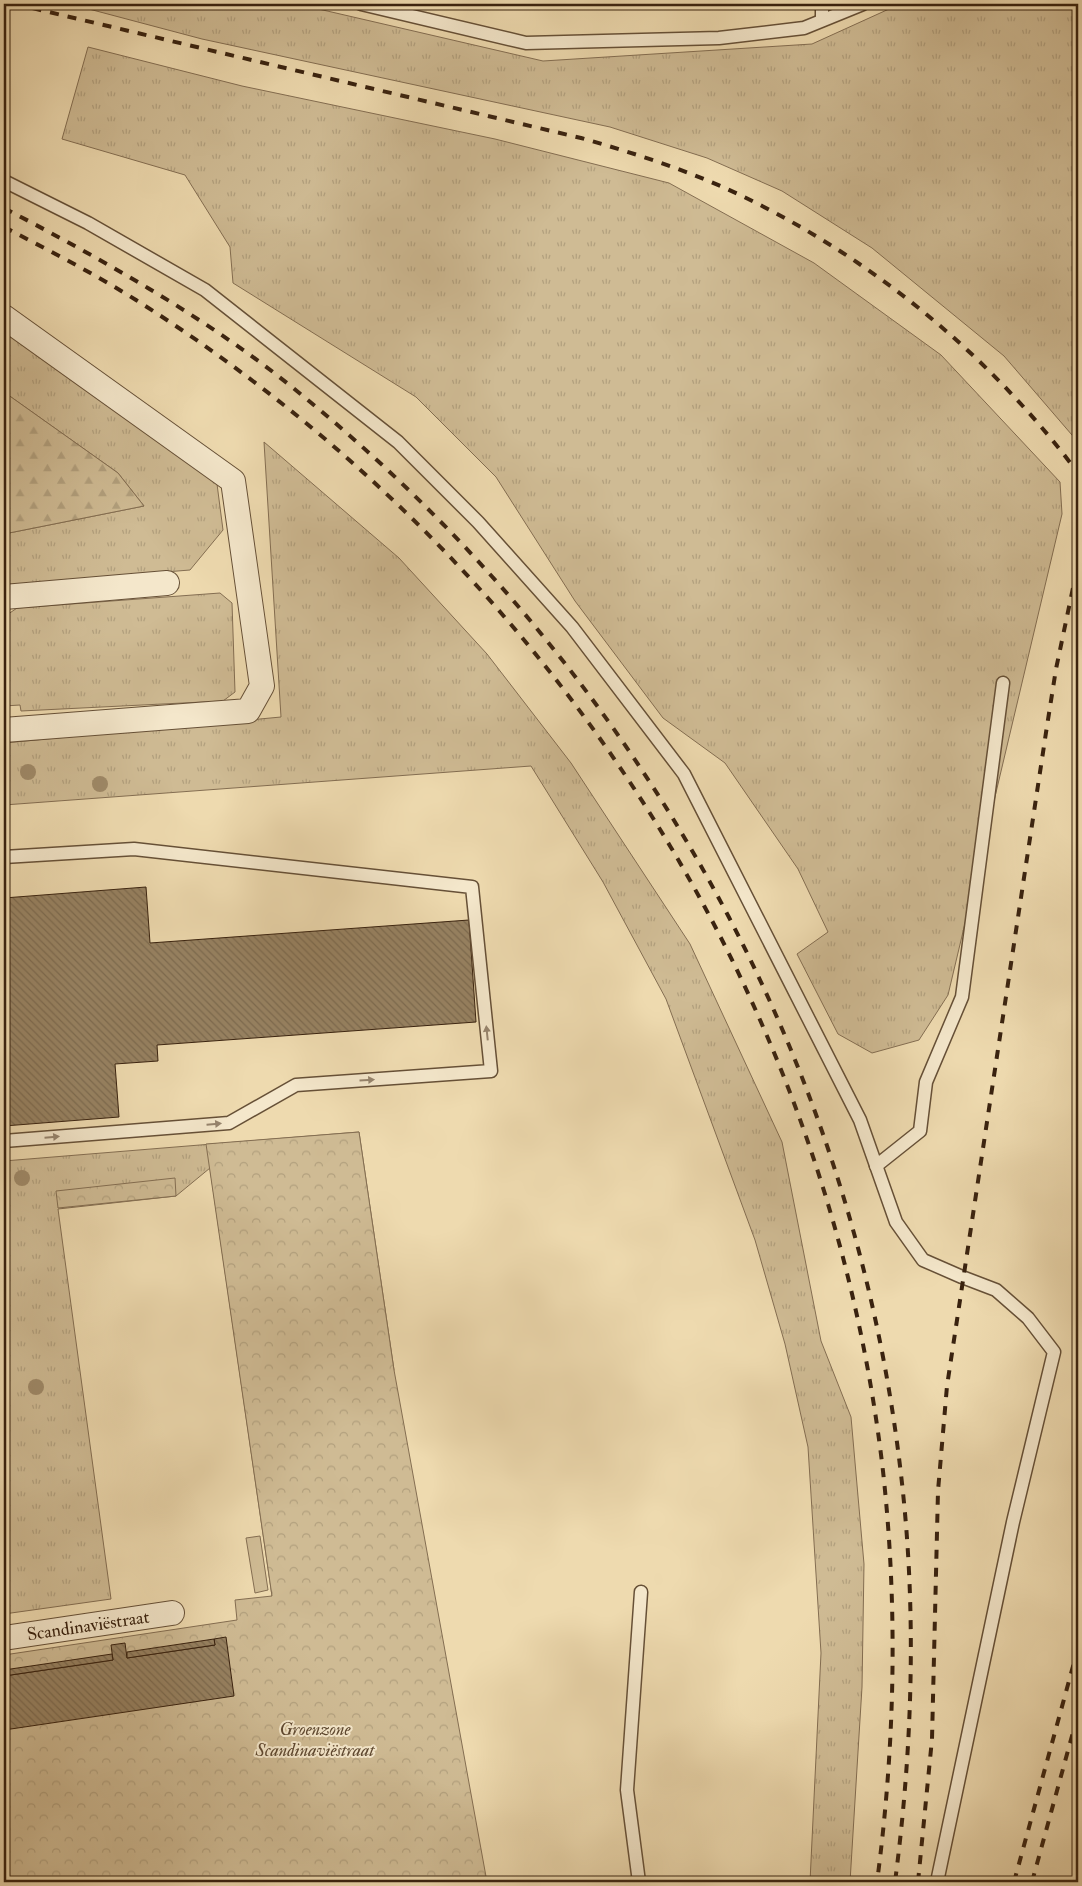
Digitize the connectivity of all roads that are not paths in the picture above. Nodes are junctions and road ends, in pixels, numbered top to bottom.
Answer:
1 (361, 4) edge
2 (822, 4) edge
3 (863, 4) edge
4 (822, 20) junction
5 (4, 181) edge
6 (4, 316) edge
7 (167, 584) dead end
8 (4, 597) edge
9 (1003, 683) dead end
10 (4, 730) edge
11 (4, 857) edge
12 (4, 1140) edge
13 (876, 1166) junction
14 (640, 1592) dead end
15 (172, 1613) dead end
16 (4, 1638) edge
17 (639, 1882) edge
18 (937, 1882) edge

1 - 4 lane
2 - 4 lane
3 - 4 lane
5 - 13 lane
6 - 10 street
7 - 8 street
9 - 13 lane
12 -> 11 lane
13 - 18 lane
14 - 17 lane
15 - 16 street, Scandinaviëstraat

